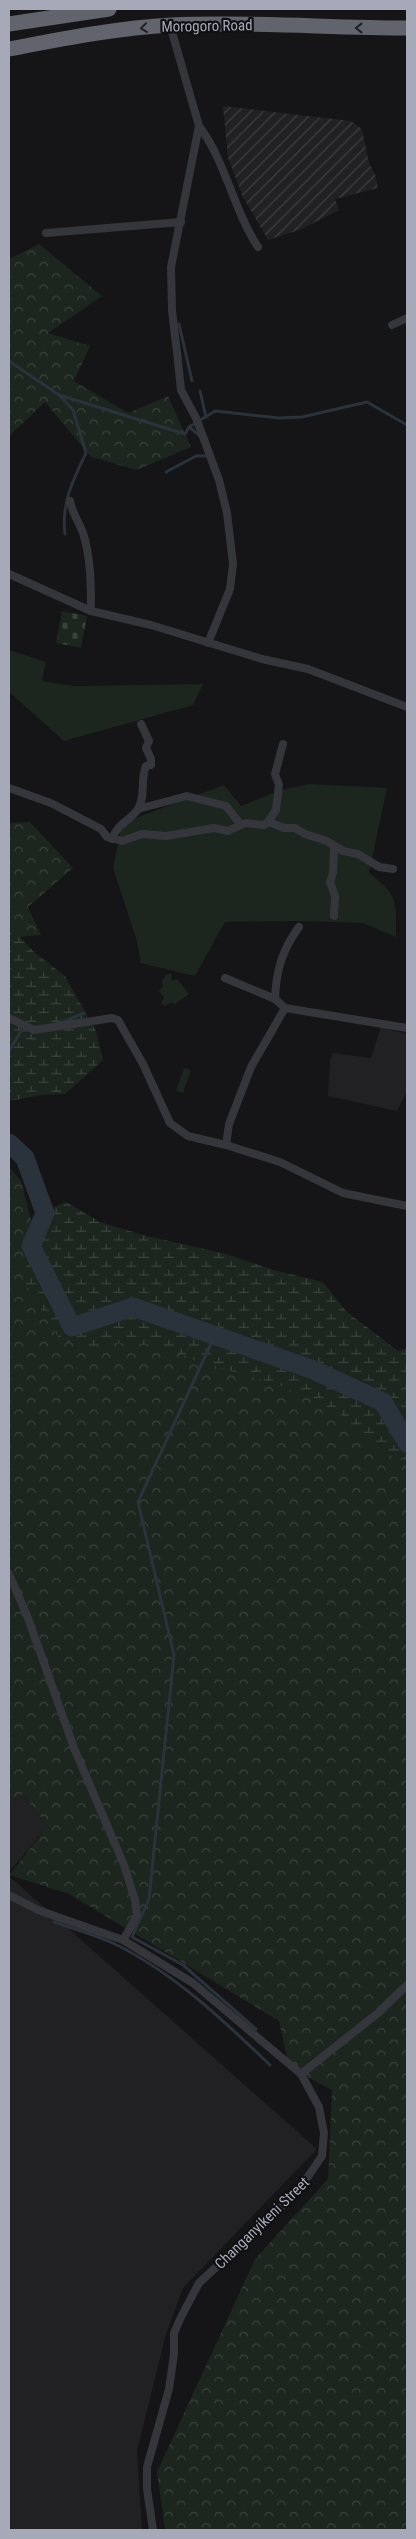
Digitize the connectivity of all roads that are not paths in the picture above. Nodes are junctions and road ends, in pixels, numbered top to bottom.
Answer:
1 (109, 9) edge
2 (9, 24) edge
3 (170, 25) junction
4 (407, 28) edge
5 (9, 49) edge
6 (199, 126) junction
7 (181, 222) junction
8 (46, 233) dead end
9 (258, 247) dead end
10 (407, 318) edge
11 (392, 325) dead end
12 (70, 501) dead end
13 (9, 574) edge
14 (91, 611) junction
15 (208, 643) junction
16 (407, 707) edge
17 (141, 724) dead end
18 (283, 744) dead end
19 (9, 788) edge
20 (138, 809) junction
21 (268, 822) junction
22 (242, 825) junction
23 (112, 839) junction
24 (334, 846) junction
25 (393, 869) dead end
26 (334, 916) dead end
27 (299, 926) dead end
28 (225, 978) dead end
29 (275, 999) junction
30 (285, 1008) junction
31 (9, 1018) edge
32 (407, 1028) edge
33 (226, 1144) junction
34 (407, 1206) edge
35 (9, 1574) edge
36 (9, 1895) edge
37 (123, 1940) junction
38 (407, 1985) edge
39 (301, 2074) junction
40 (153, 2530) edge

1 - 2 highway
4 -> 3 highway, Morogoro Road
3 -> 5 highway, Morogoro Road
3 - 6 street
6 - 7 street
6 - 9 street
7 - 8 street
7 - 15 street
10 - 11 street
12 - 14 street
13 - 14 street
14 - 15 street
15 - 16 street
17 - 20 street
18 - 21 street
19 - 23 street
20 - 22 street
20 - 23 street
21 - 22 street
21 - 24 street
22 - 23 street
24 - 25 street
24 - 26 street
27 - 29 street
28 - 29 street
29 - 30 street
30 - 32 street
30 - 33 street
31 - 33 street
33 - 34 street
35 - 37 street
36 - 37 street, Changanyikeni Street
37 - 39 street, Changanyikeni Street
38 - 39 street
39 - 40 street, Changanyikeni Street

